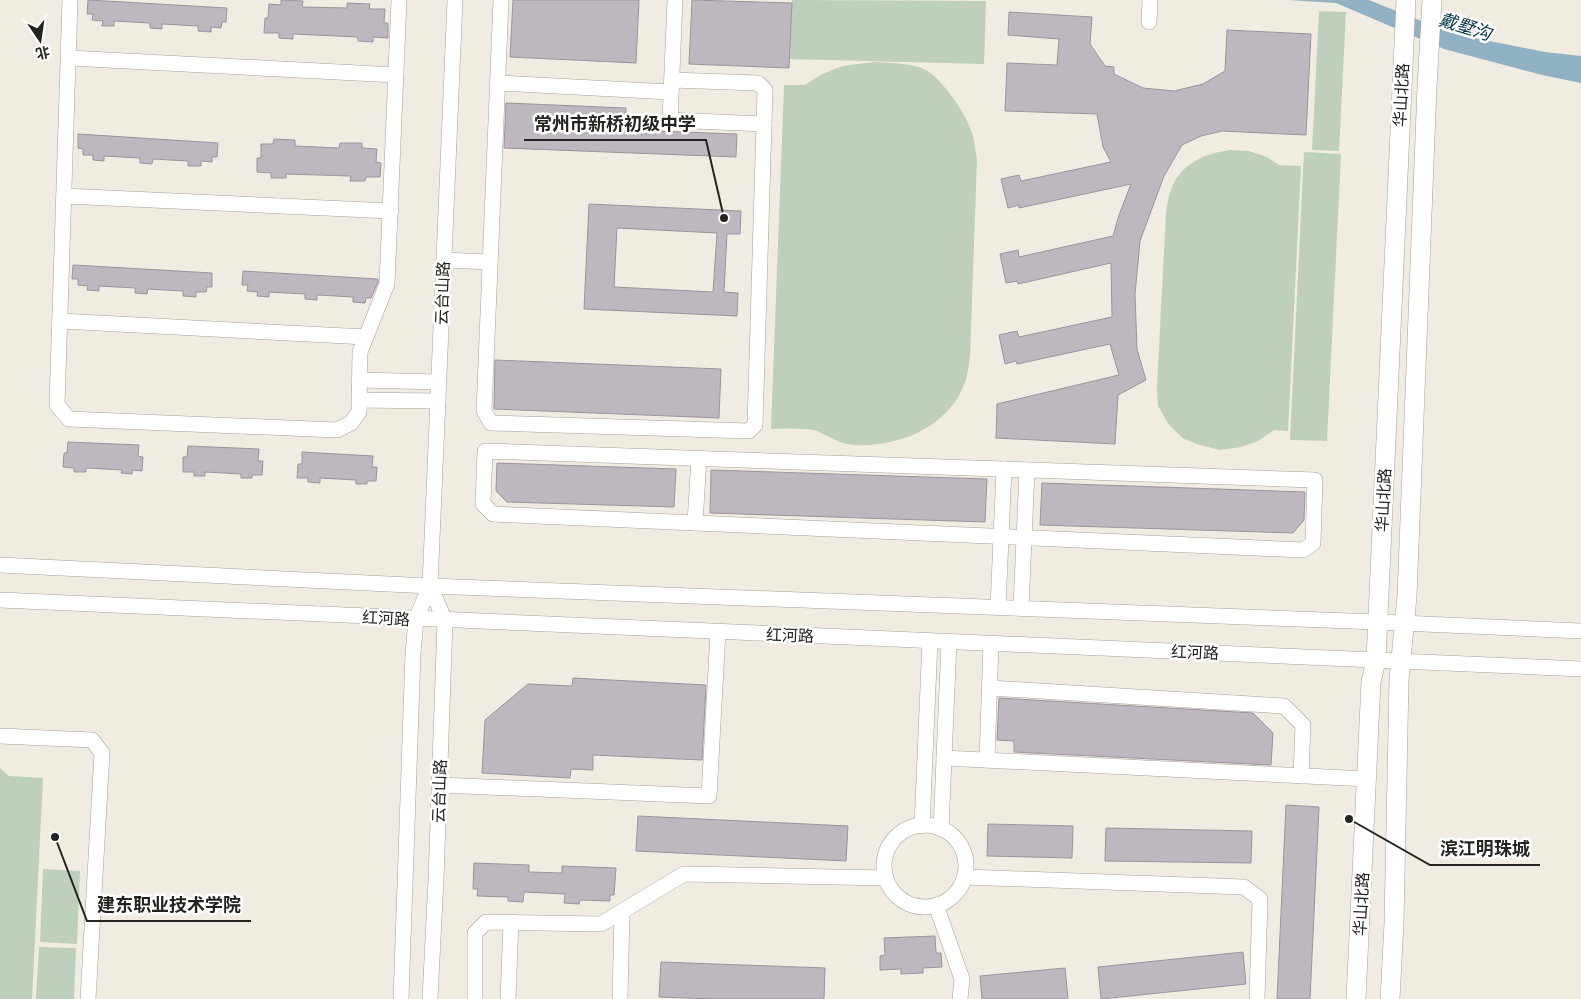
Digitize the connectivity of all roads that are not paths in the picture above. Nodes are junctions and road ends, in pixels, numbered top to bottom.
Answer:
1 (70, 0) edge
2 (399, 0) edge
3 (455, 0) edge
4 (501, 0) edge
5 (675, 0) edge
6 (1150, 0) edge
7 (1406, 1) edge
8 (1432, 5) edge
9 (1149, 22) dead end
10 (68, 58) junction
11 (396, 75) junction
12 (498, 83) junction
13 (672, 86) junction
14 (764, 124) junction
15 (64, 196) junction
16 (391, 211) junction
17 (444, 260) junction
18 (490, 262) junction
19 (60, 321) junction
20 (366, 337) junction
21 (360, 380) junction
22 (438, 382) junction
23 (360, 400) junction
24 (438, 401) junction
25 (700, 458) junction
26 (1004, 469) junction
27 (1027, 470) junction
28 (695, 523) junction
29 (1001, 537) junction
30 (1024, 538) junction
31 (0, 565) edge
32 (430, 586) junction
33 (0, 600) edge
34 (998, 608) junction
35 (1020, 608) junction
36 (416, 619) junction
37 (445, 620) junction
38 (1378, 622) junction
39 (1404, 623) junction
40 (1581, 631) edge
41 (718, 632) junction
42 (930, 641) junction
43 (949, 642) junction
44 (991, 644) junction
45 (1376, 660) junction
46 (1400, 661) junction
47 (1581, 670) edge
48 (990, 688) junction
49 (0, 736) edge
50 (944, 758) junction
51 (987, 760) junction
52 (1301, 776) junction
53 (1366, 779) junction
54 (439, 785) junction
55 (922, 826) junction
56 (942, 829) junction
57 (964, 877) junction
58 (886, 878) junction
59 (936, 906) junction
60 (622, 912) junction
61 (511, 922) junction
62 (88, 999) edge
63 (401, 999) edge
64 (430, 999) edge
65 (475, 999) edge
66 (508, 999) edge
67 (620, 999) edge
68 (960, 999) edge
69 (1257, 999) edge
70 (1356, 999) edge
71 (1390, 999) edge

1 - 10 street
2 - 11 street
3 - 17 street, 云台山路
4 - 12 street
5 - 13 street
6 - 9 street
7 - 38 main road, 华山北路
8 - 39 main road, 华山北路
10 - 11 street
10 - 15 street
11 - 16 street
12 - 13 street
12 - 18 street
13 - 14 street
13 - 14 street
14 - 18 street
15 - 16 street
15 - 19 street
16 - 20 street
17 - 18 street
17 - 22 street, 云台山路
19 - 20 street
19 - 23 street
20 - 21 street
21 - 22 street
21 - 23 street
22 - 24 street, 云台山路
23 - 24 street
24 - 32 street, 云台山路
25 - 26 street
25 - 28 street
25 - 28 street
26 - 27 street
26 - 29 street
27 - 30 street
27 - 30 street
28 - 29 street
29 - 30 street
29 - 34 street
30 - 35 street
31 - 32 street
32 - 34 street
32 - 36 street, 云台山路
32 - 37 street, 云台山路
33 - 36 street, 红河路
34 - 35 street
35 - 38 street
36 - 37 street, 红河路
36 - 63 street, 云台山路
37 - 41 street, 红河路
37 - 54 street, 云台山路
38 - 39 street
38 - 45 main road, 华山北路
39 - 40 street
39 - 46 main road, 华山北路
41 - 42 street, 红河路
41 - 54 street
42 - 43 street, 红河路
42 - 55 street
43 - 44 street, 红河路
43 - 50 street
44 - 45 street, 红河路
44 - 48 street
45 - 46 street, 红河路
45 - 53 main road, 华山北路
46 - 47 street, 红河路
46 - 71 main road, 华山北路
48 - 51 street
48 - 52 street
49 - 62 street
50 - 51 street
50 - 56 street
51 - 52 street
52 - 53 street
53 - 70 main road, 华山北路
54 - 64 street, 云台山路
55 - 56 street
55 - 58 street
56 - 57 street
57 - 59 street
57 - 69 street
58 - 59 street
58 - 60 street
59 - 68 street
60 - 61 street
60 - 67 street
61 - 65 street
61 - 66 street

